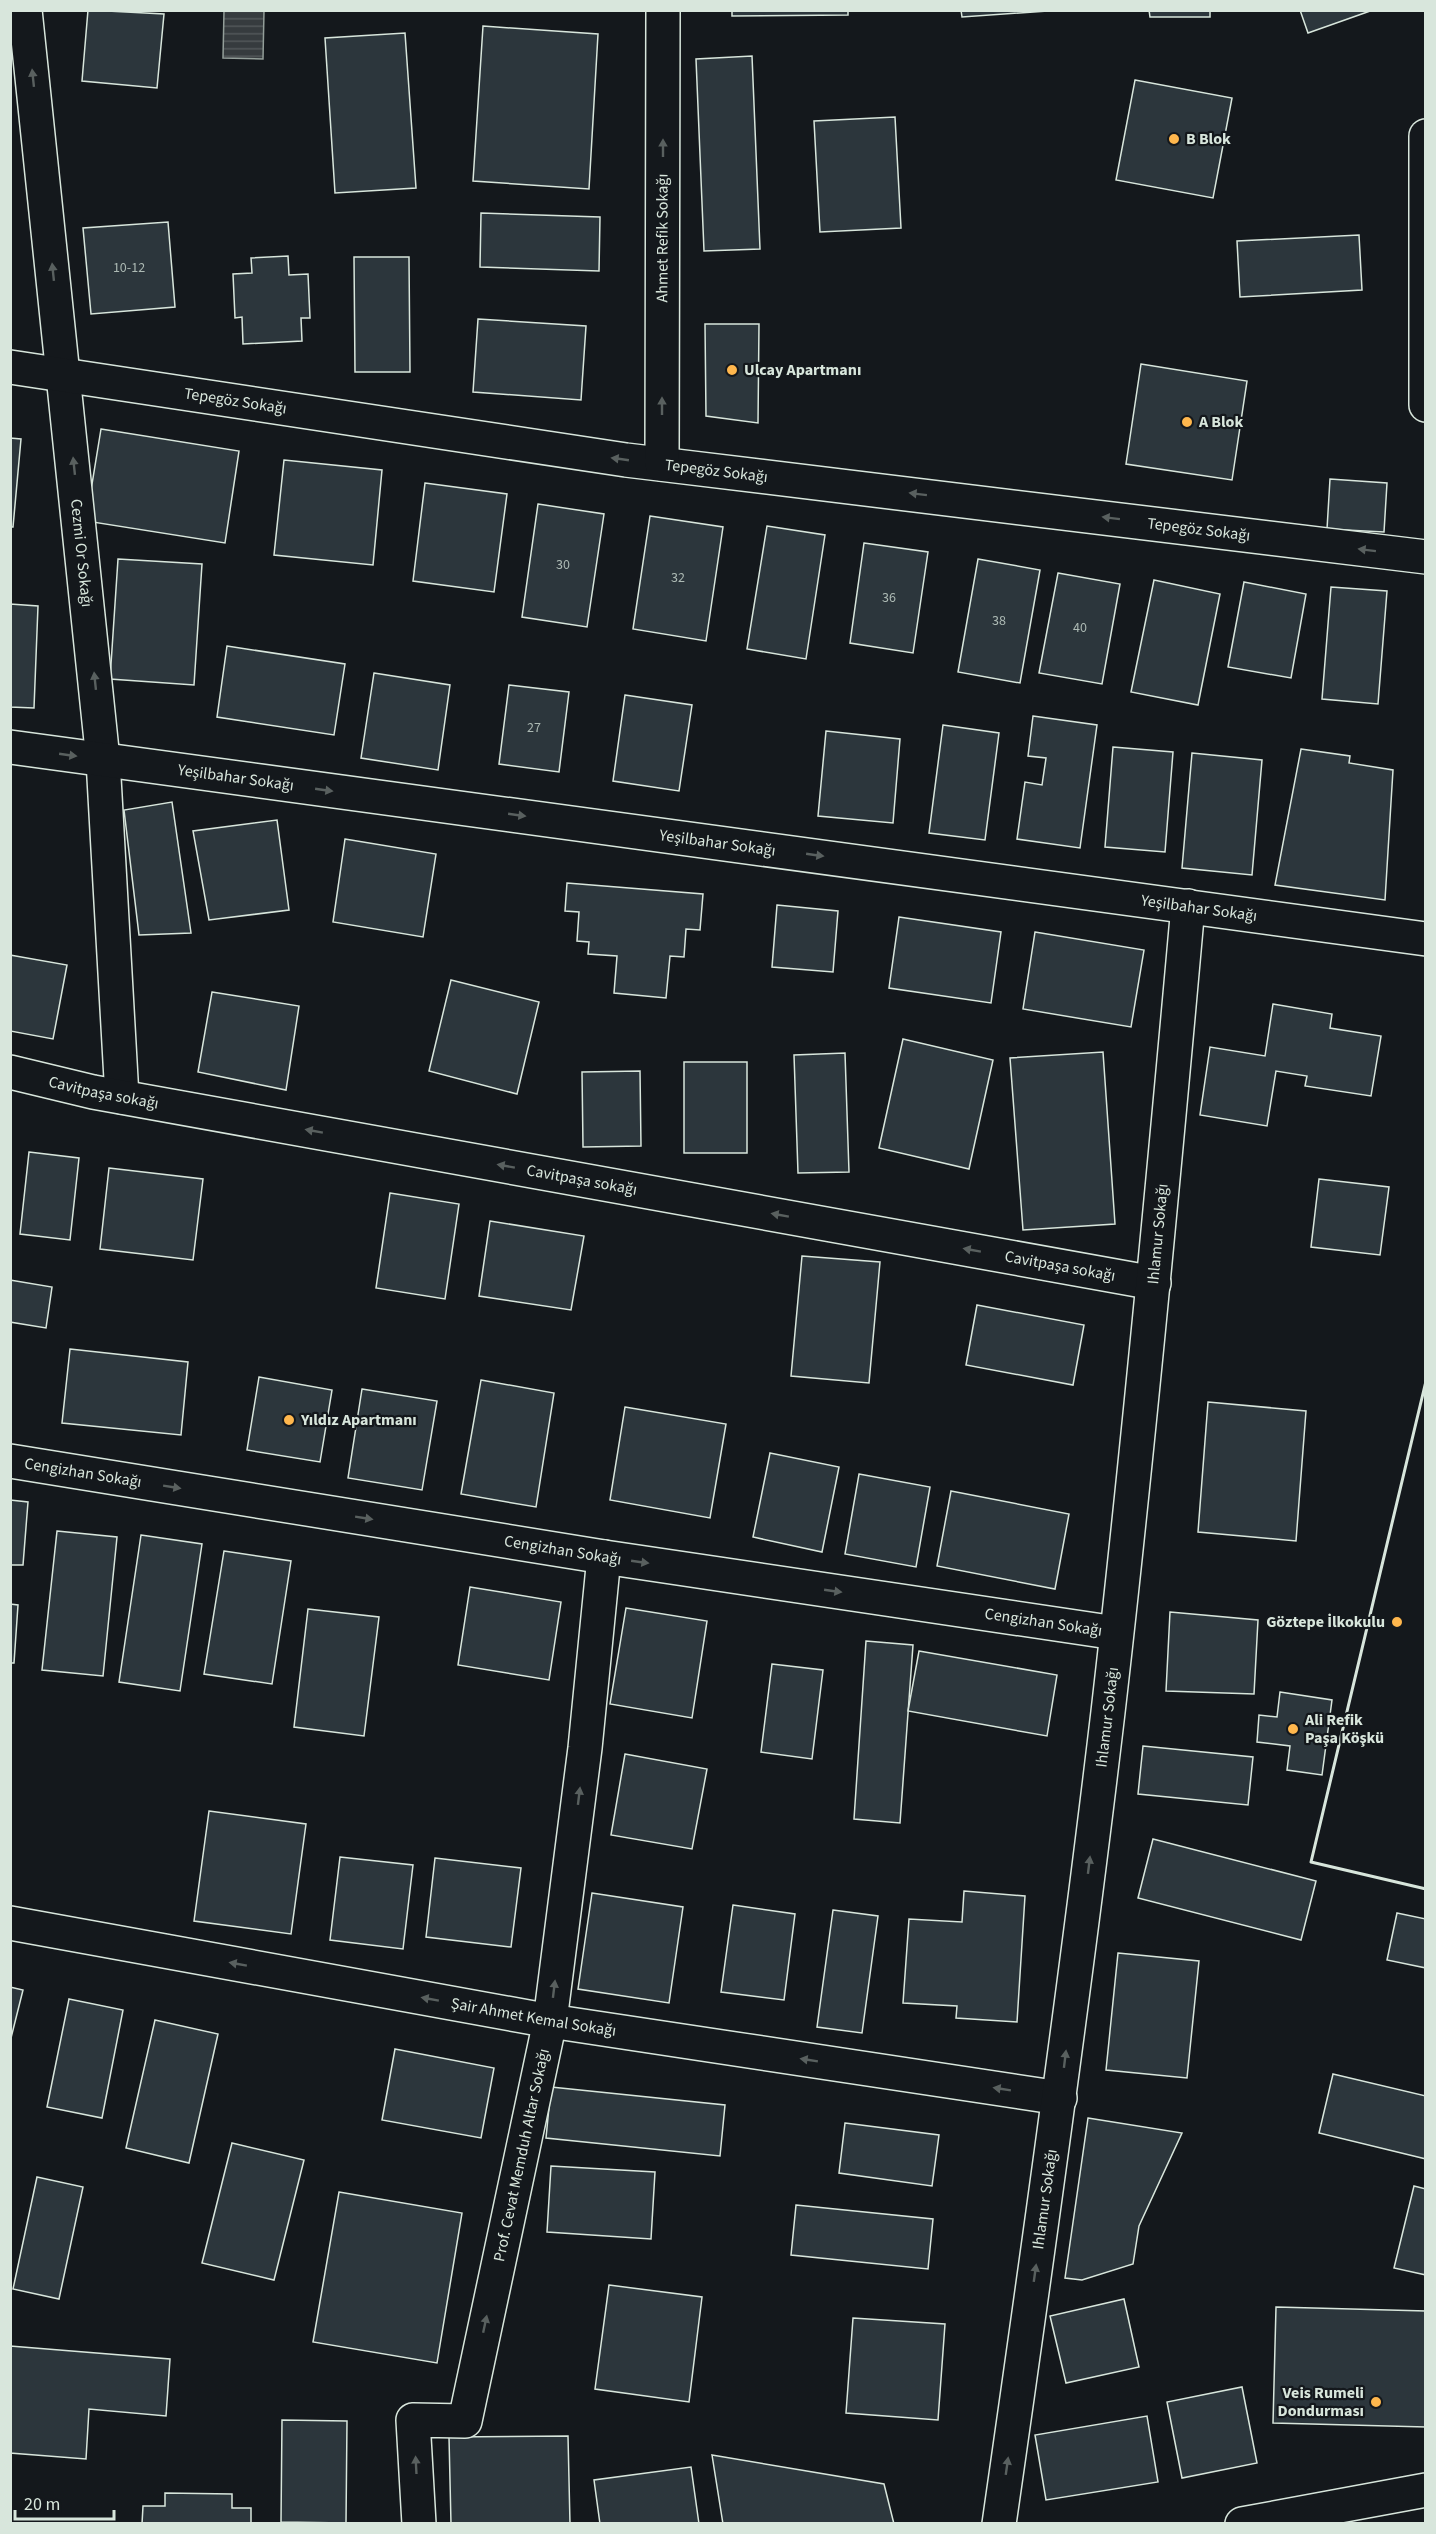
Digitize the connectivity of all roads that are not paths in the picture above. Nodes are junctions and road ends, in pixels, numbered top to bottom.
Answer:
1 (25, 10) edge
2 (663, 10) edge
3 (1425, 136) edge
4 (10, 367) edge
5 (65, 377) junction
6 (1425, 405) edge
7 (662, 465) junction
8 (1425, 557) edge
9 (10, 747) edge
10 (103, 760) junction
11 (1188, 906) junction
12 (1425, 939) edge
13 (10, 1072) edge
14 (122, 1097) junction
15 (1154, 1283) junction
16 (10, 1461) edge
17 (604, 1557) junction
18 (1116, 1633) junction
19 (10, 1923) edge
20 (550, 2021) junction
21 (1060, 2098) junction
22 (1425, 2490) edge
23 (419, 2523) edge
24 (999, 2523) edge
25 (1242, 2523) edge

5 -> 1 street, Cezmi Or Sokağı
7 -> 2 street, Ahmet Refik Sokağı
3 - 6 street
4 - 5 street, Tepegöz Sokağı
7 -> 5 street, Tepegöz Sokağı
10 -> 5 street, Cezmi Or Sokağı
8 -> 7 street, Tepegöz Sokağı
9 -> 10 street, Yeşilbahar Sokağı
10 -> 11 street, Yeşilbahar Sokağı
10 - 14 street, Cezmi Or Sokağı
11 - 12 street, Yeşilbahar Sokağı
11 - 15 street, Ihlamur Sokağı
13 - 14 street, Cavitpaşa sokağı
15 -> 14 street, Cavitpaşa sokağı
15 - 18 street, Ihlamur Sokağı
16 -> 17 street, Cengizhan Sokağı
17 -> 18 street, Cengizhan Sokağı
20 -> 17 street, Prof. Cevat Memduh Altar Sokağı
21 -> 18 street, Ihlamur Sokağı
20 -> 19 street, Şair Ahmet Kemal Sokağı
21 -> 20 street, Şair Ahmet Kemal Sokağı
23 -> 20 street, Prof. Cevat Memduh Altar Sokağı
24 -> 21 street, Ihlamur Sokağı
22 - 25 street

